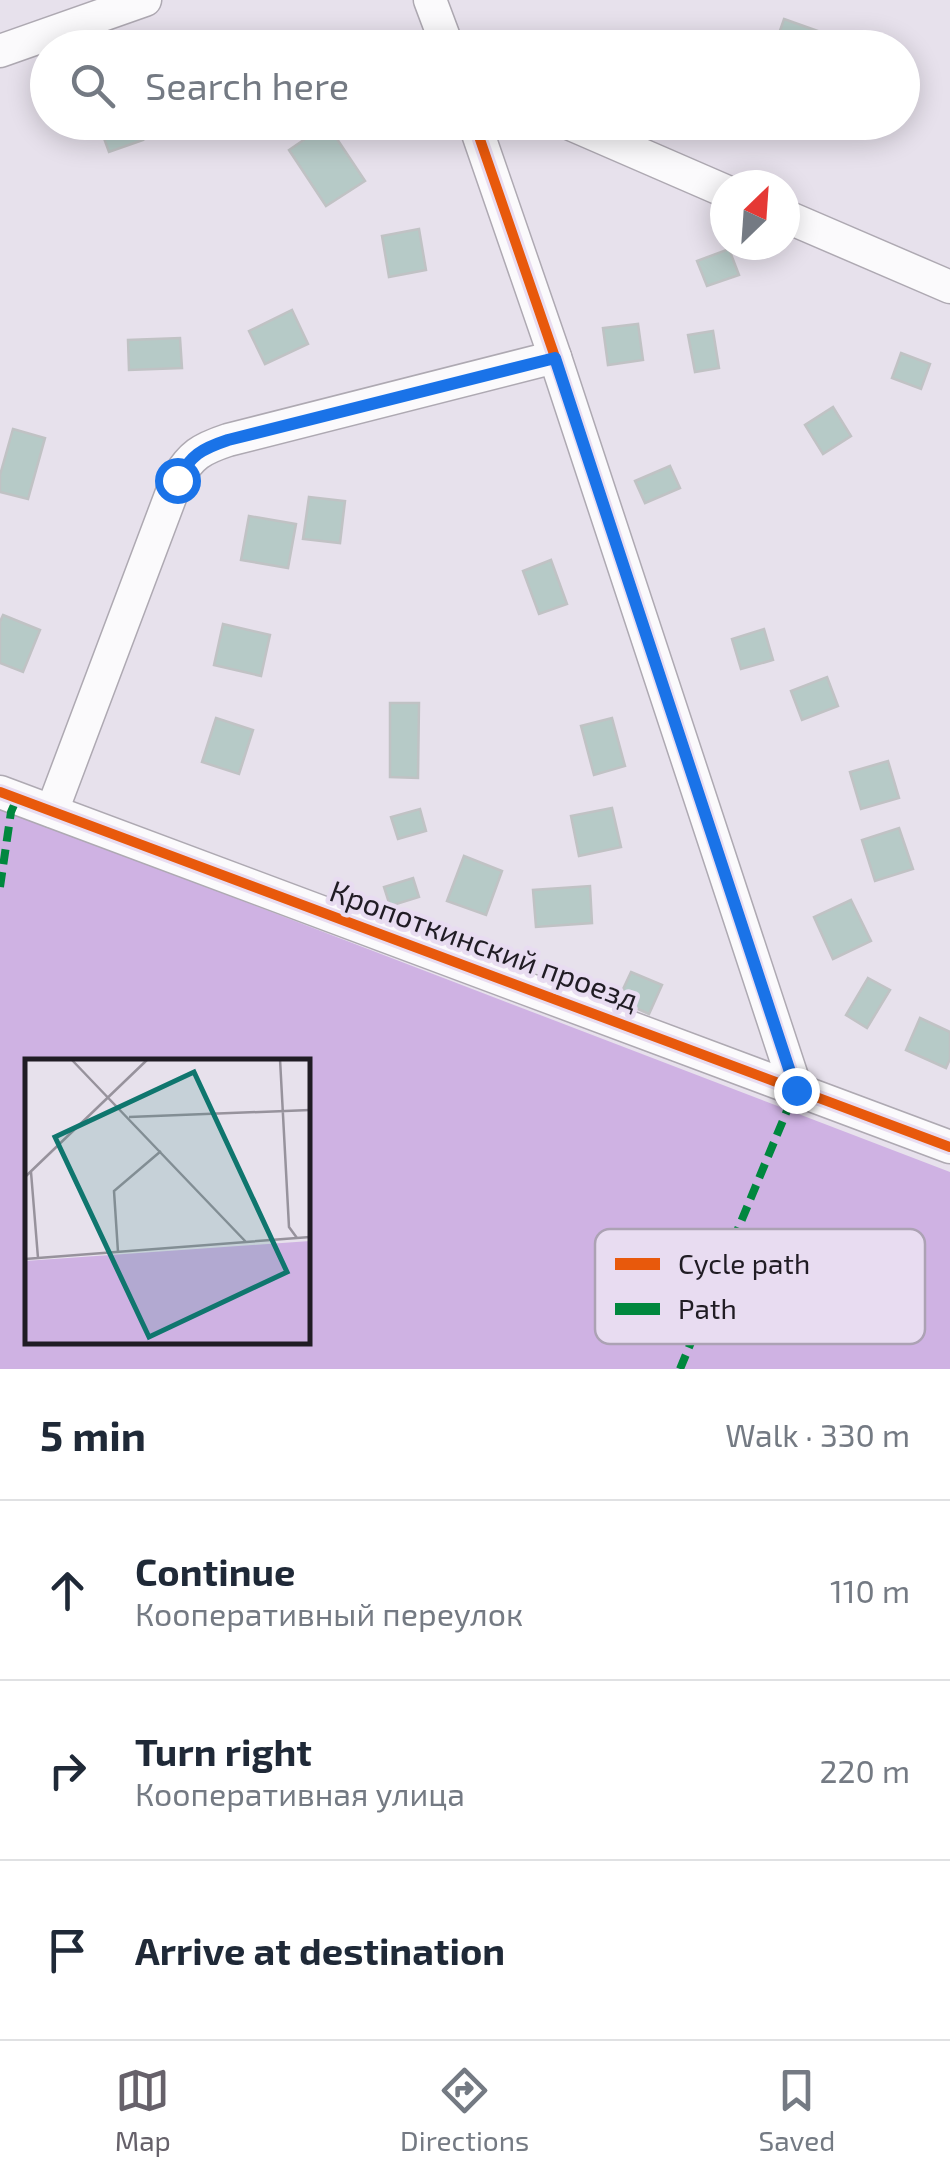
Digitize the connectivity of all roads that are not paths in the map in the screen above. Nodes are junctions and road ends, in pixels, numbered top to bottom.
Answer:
1 (145, 0) edge
2 (430, 0) edge
3 (60, 30) edge
4 (441, 30) edge
5 (30, 40) edge
6 (0, 51) edge
7 (480, 140) edge
8 (608, 140) edge
9 (710, 184) edge
10 (800, 222) edge
11 (950, 287) edge
12 (555, 358) junction
13 (0, 792) edge
14 (52, 812) junction
15 (796, 1090) junction
16 (950, 1147) edge

1 - 3 street
2 - 4 street
5 - 6 street
7 - 12 street
8 - 9 street
10 - 11 street
12 - 14 street
12 - 15 street
13 - 14 street, Кропоткинский проезд
14 - 15 street, Кропоткинский проезд
15 - 16 street, Кропоткинский проезд

